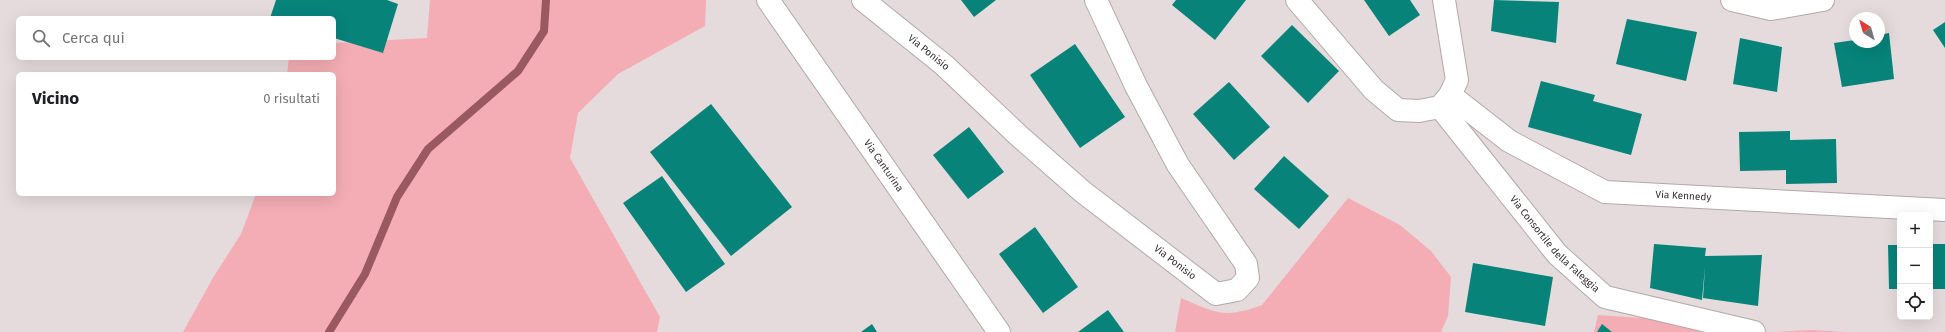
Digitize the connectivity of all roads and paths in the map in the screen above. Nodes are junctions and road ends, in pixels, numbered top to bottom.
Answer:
1 (768, 0) edge
2 (862, 0) edge
3 (1096, 0) edge
4 (1297, 0) edge
5 (1444, 0) edge
6 (1732, 0) edge
7 (1823, 0) edge
8 (1445, 101) junction
9 (1945, 210) edge
10 (999, 332) edge
11 (1754, 332) edge

1 - 10 street, Via Canturina
2 - 3 street, Via Ponisio
4 - 8 street
5 - 8 street
6 - 7 street
8 - 9 street, Via Kennedy
8 - 11 street, Via Consortile della Faleggia

